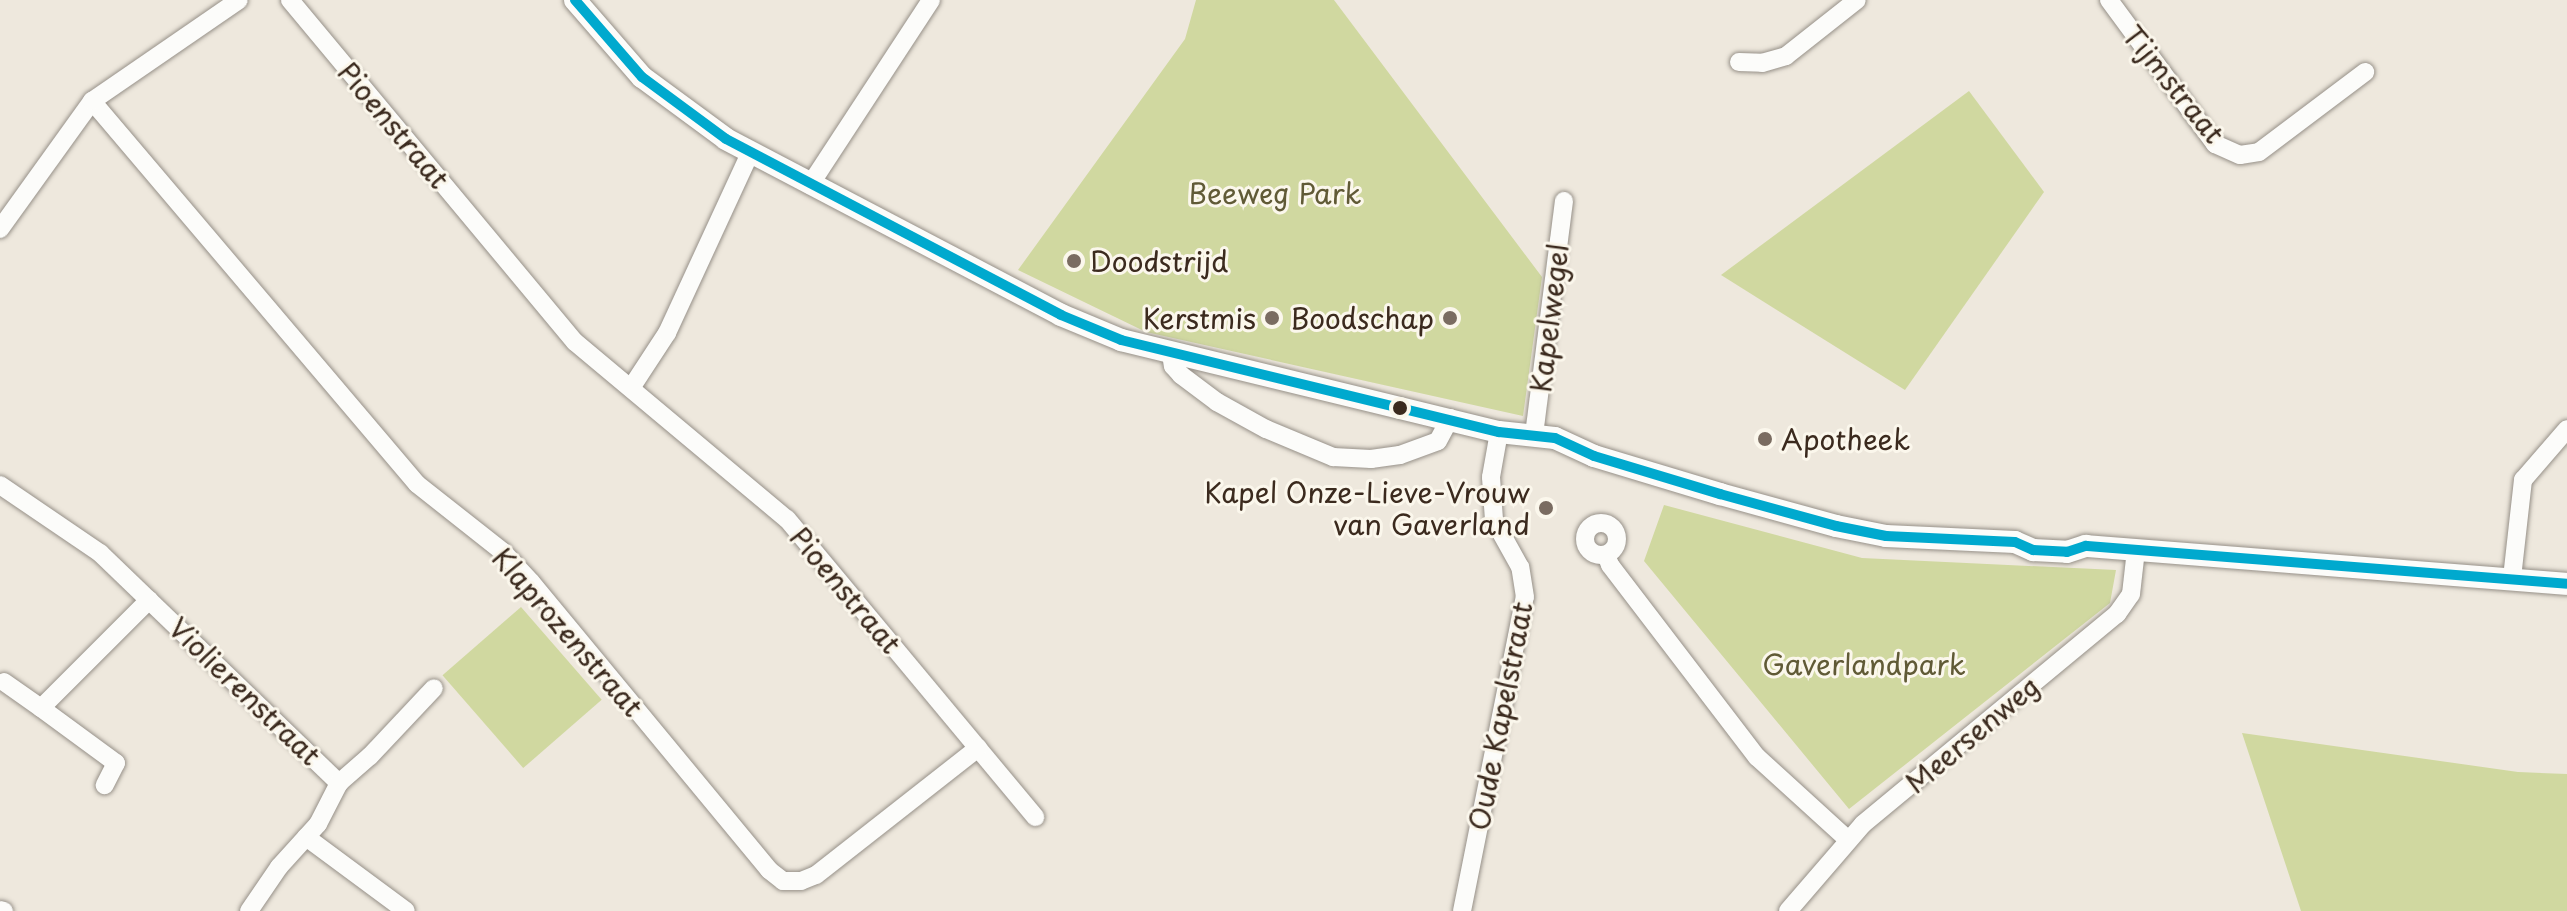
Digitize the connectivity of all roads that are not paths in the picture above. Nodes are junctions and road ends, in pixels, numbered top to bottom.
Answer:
1 (239, 0) edge
2 (290, 0) edge
3 (575, 0) edge
4 (931, 0) edge
5 (1857, 0) edge
6 (2109, 0) edge
7 (1739, 62) dead end
8 (2365, 72) dead end
9 (92, 101) junction
10 (750, 153) junction
11 (810, 185) junction
12 (1564, 201) dead end
13 (0, 229) edge
14 (1171, 354) junction
15 (631, 388) junction
16 (1450, 418) junction
17 (2567, 429) edge
18 (1499, 432) junction
19 (1534, 435) junction
20 (0, 485) edge
21 (2136, 550) junction
22 (1606, 555) dead end
23 (2512, 578) junction
24 (2567, 584) edge
25 (149, 600) junction
26 (4, 682) dead end
27 (434, 688) dead end
28 (41, 708) junction
29 (978, 748) junction
30 (339, 783) junction
31 (105, 785) dead end
32 (1035, 817) dead end
33 (306, 837) junction
34 (1847, 839) junction
35 (249, 911) edge
36 (406, 911) edge
37 (1462, 911) edge
38 (1788, 911) edge

1 - 9 street
2 - 15 street, Pioenstraat
3 - 10 street
4 - 11 street
5 - 7 street
6 - 8 street, Tijmstraat
9 - 13 street
9 - 29 street, Klaprozenstraat
10 - 11 street
10 - 15 street
11 - 14 street
12 - 19 street, Kapelwegel
14 - 16 street
14 - 16 street
15 - 29 street, Pioenstraat
16 - 18 street
17 - 23 street
18 - 19 street
18 - 37 street, Oude Kapelstraat
19 - 21 street
20 - 25 street, Violierenstraat
21 - 23 street
21 - 34 street, Meersenweg
22 - 34 street
23 - 24 street
25 - 28 street, Violierenstraat
25 - 30 street, Violierenstraat
26 - 28 street
27 - 30 street
28 - 31 street
29 - 32 street, Pioenstraat
30 - 33 street
33 - 35 street
33 - 36 street
34 - 38 street, Meersenweg

